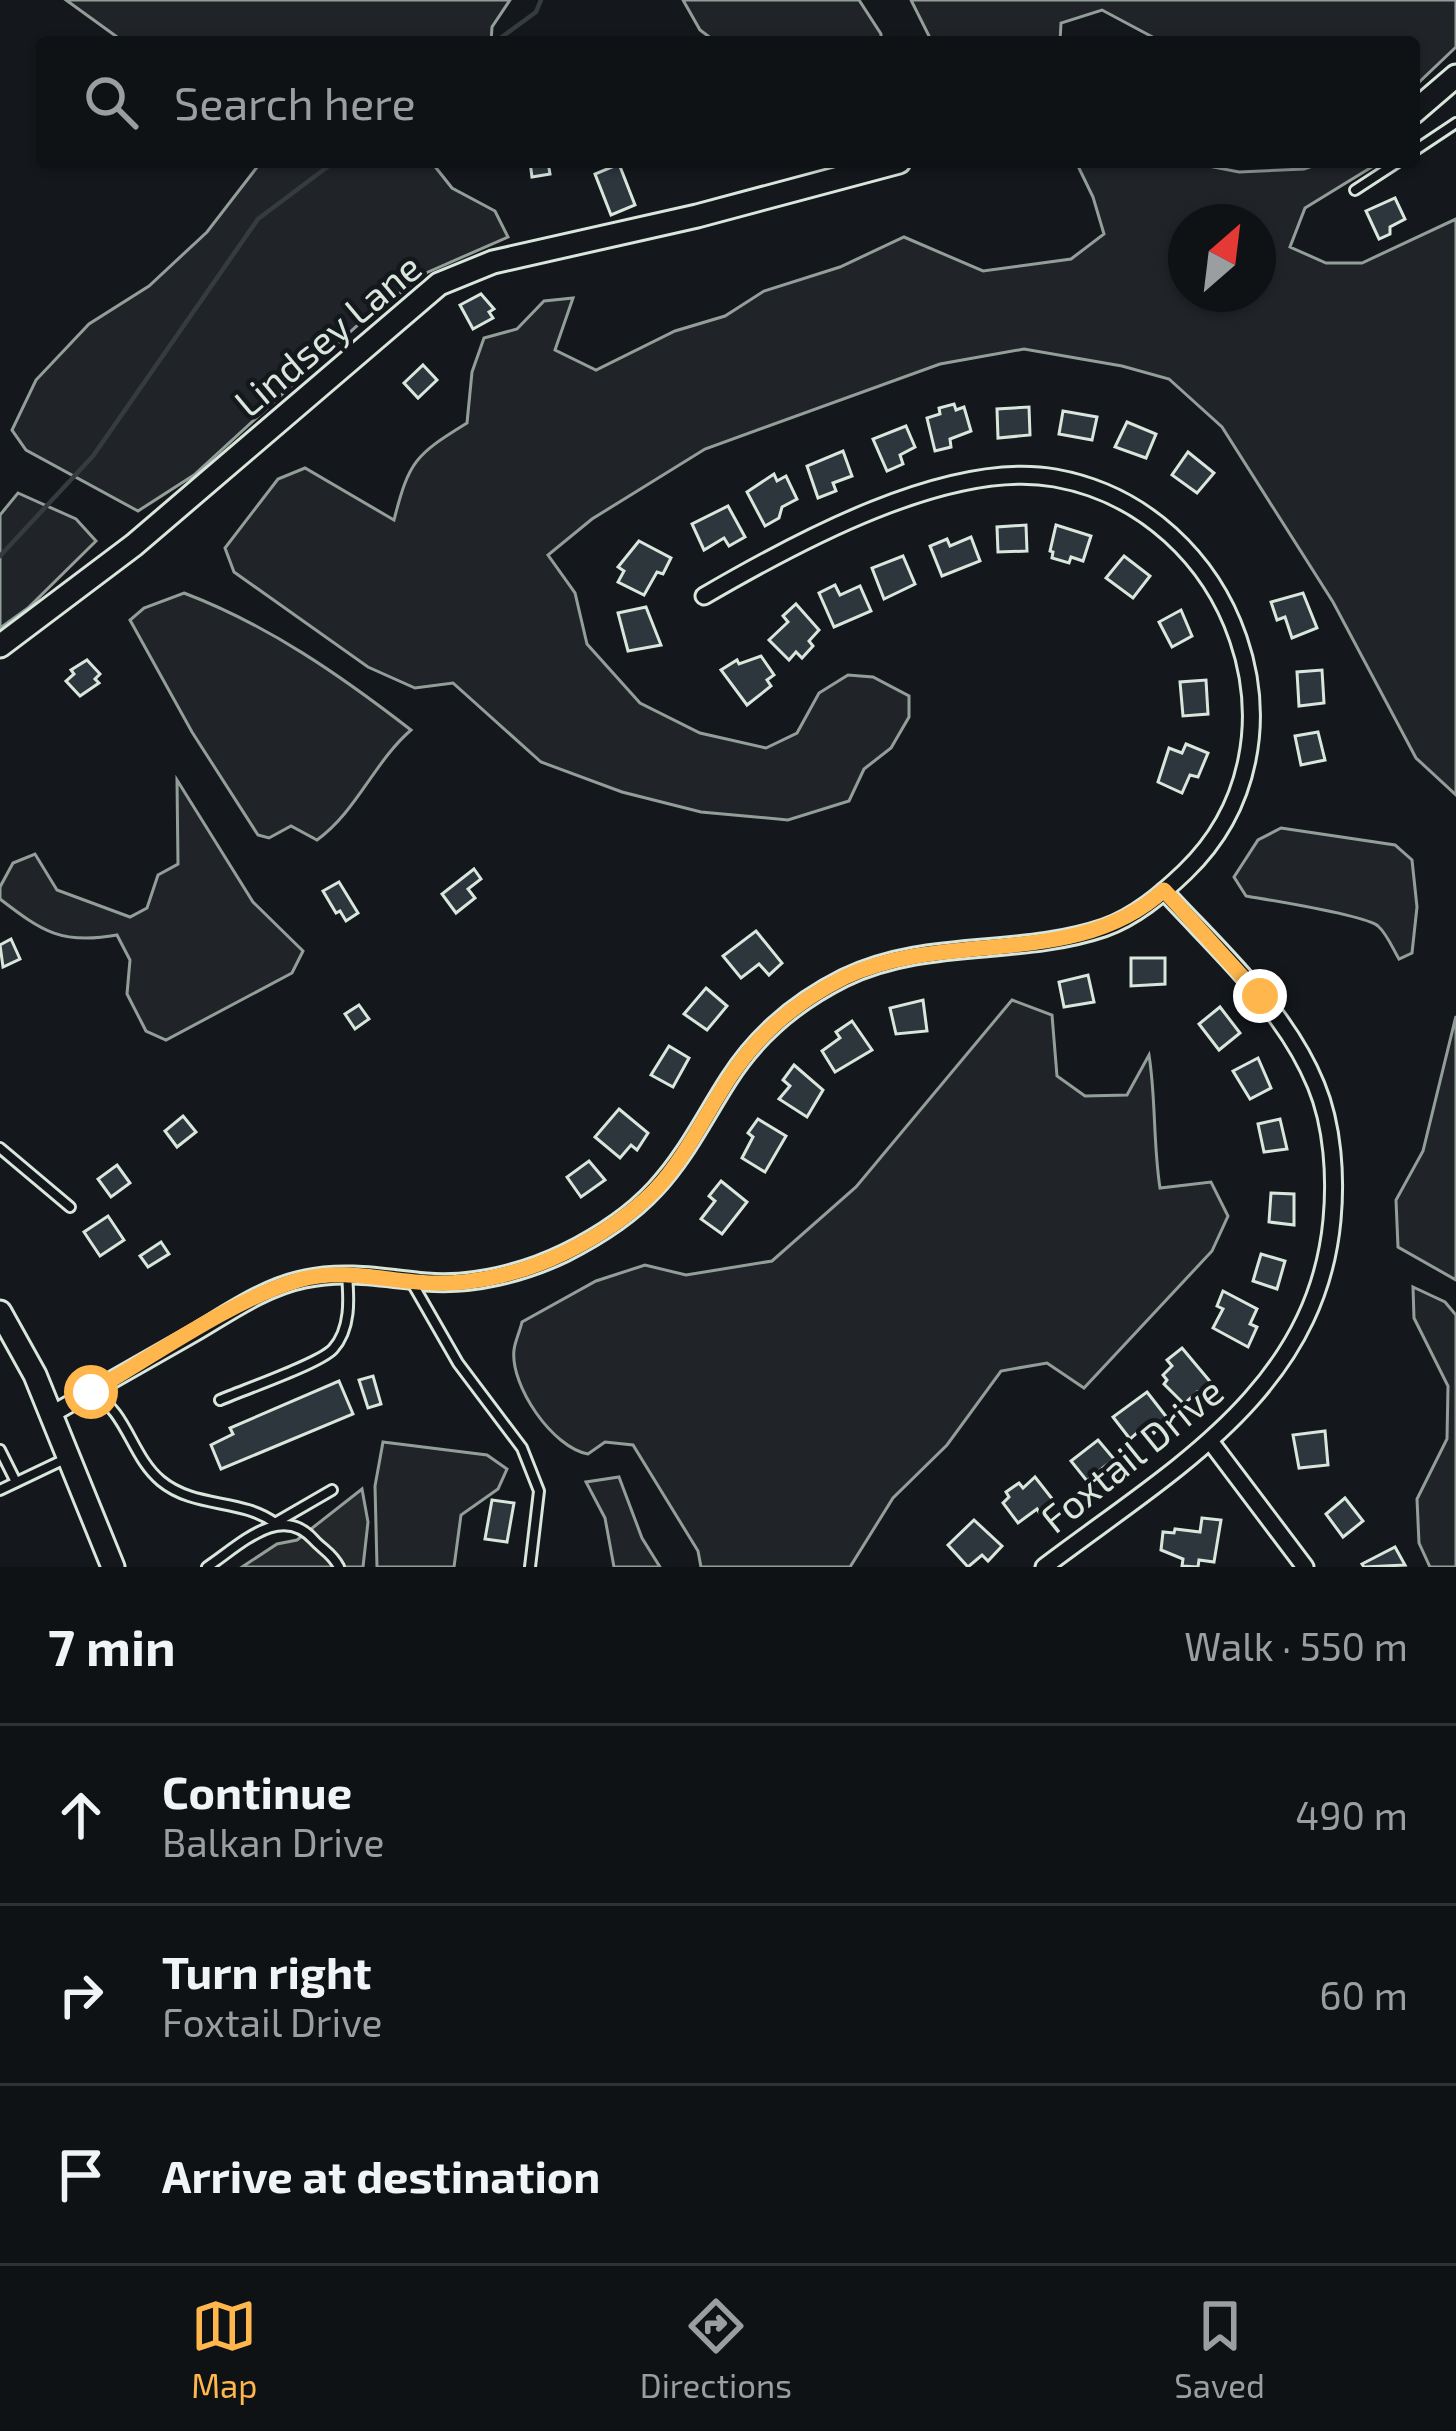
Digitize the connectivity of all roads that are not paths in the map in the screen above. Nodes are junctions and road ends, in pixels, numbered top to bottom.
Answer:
1 (1456, 76) edge
2 (1420, 107) edge
3 (1456, 123) edge
4 (1420, 147) edge
5 (877, 168) edge
6 (1389, 168) edge
7 (1355, 190) dead end
8 (704, 596) dead end
9 (0, 646) edge
10 (1164, 890) junction
11 (0, 1148) edge
12 (70, 1207) dead end
13 (346, 1275) junction
14 (410, 1280) junction
15 (0, 1312) edge
16 (91, 1392) junction
17 (220, 1400) dead end
18 (52, 1414) junction
19 (1210, 1441) junction
20 (0, 1450) edge
21 (67, 1458) junction
22 (16, 1482) junction
23 (0, 1490) edge
24 (332, 1490) dead end
25 (274, 1523) junction
26 (113, 1567) edge
27 (207, 1567) edge
28 (339, 1567) edge
29 (530, 1567) edge
30 (1044, 1567) edge
31 (1305, 1567) edge

1 - 2 street
3 - 4 lane
5 - 9 street, Lindsey Lane
6 - 7 lane
8 - 10 street
10 - 14 street
10 - 19 street, Foxtail Drive
11 - 12 lane
13 - 14 street
13 - 16 street
13 - 17 lane
14 - 29 lane
15 - 18 street
16 - 18 street
16 - 25 lane
18 - 21 street
19 - 30 street, Foxtail Drive
19 - 31 street
20 - 22 lane
21 - 22 lane
21 - 26 street
22 - 23 lane
24 - 25 lane
25 - 27 lane
25 - 28 lane

